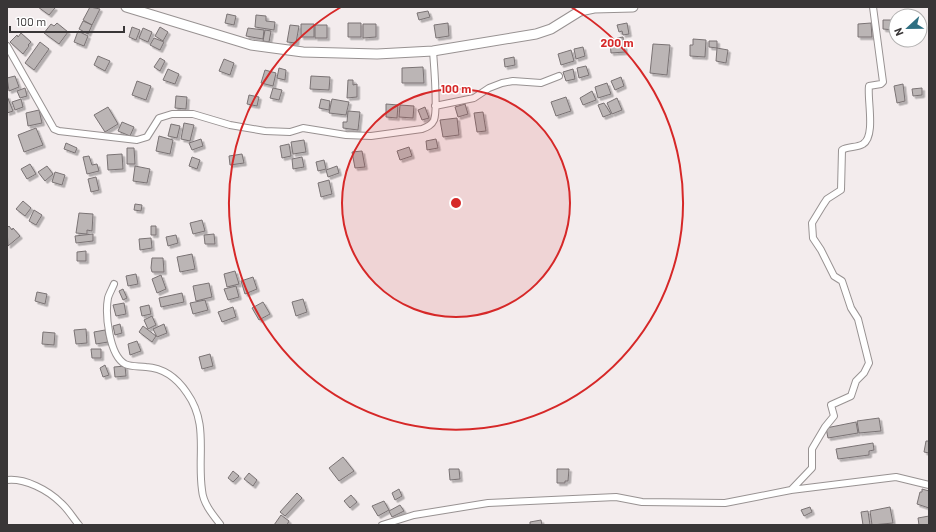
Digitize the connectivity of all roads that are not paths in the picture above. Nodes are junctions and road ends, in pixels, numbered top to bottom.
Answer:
1 (126, 7) edge
2 (633, 7) edge
3 (873, 7) edge
4 (7, 46) edge
5 (433, 51) junction
6 (559, 76) dead end
7 (434, 106) junction
8 (114, 284) dead end
9 (7, 480) edge
10 (929, 485) edge
11 (791, 490) junction
12 (79, 525) edge
13 (220, 525) edge
14 (382, 525) edge

1 - 5 street
2 - 5 street
3 - 11 street
4 - 7 street
5 - 7 street
6 - 7 street
8 - 13 street
9 - 12 street
10 - 11 street
11 - 14 street

